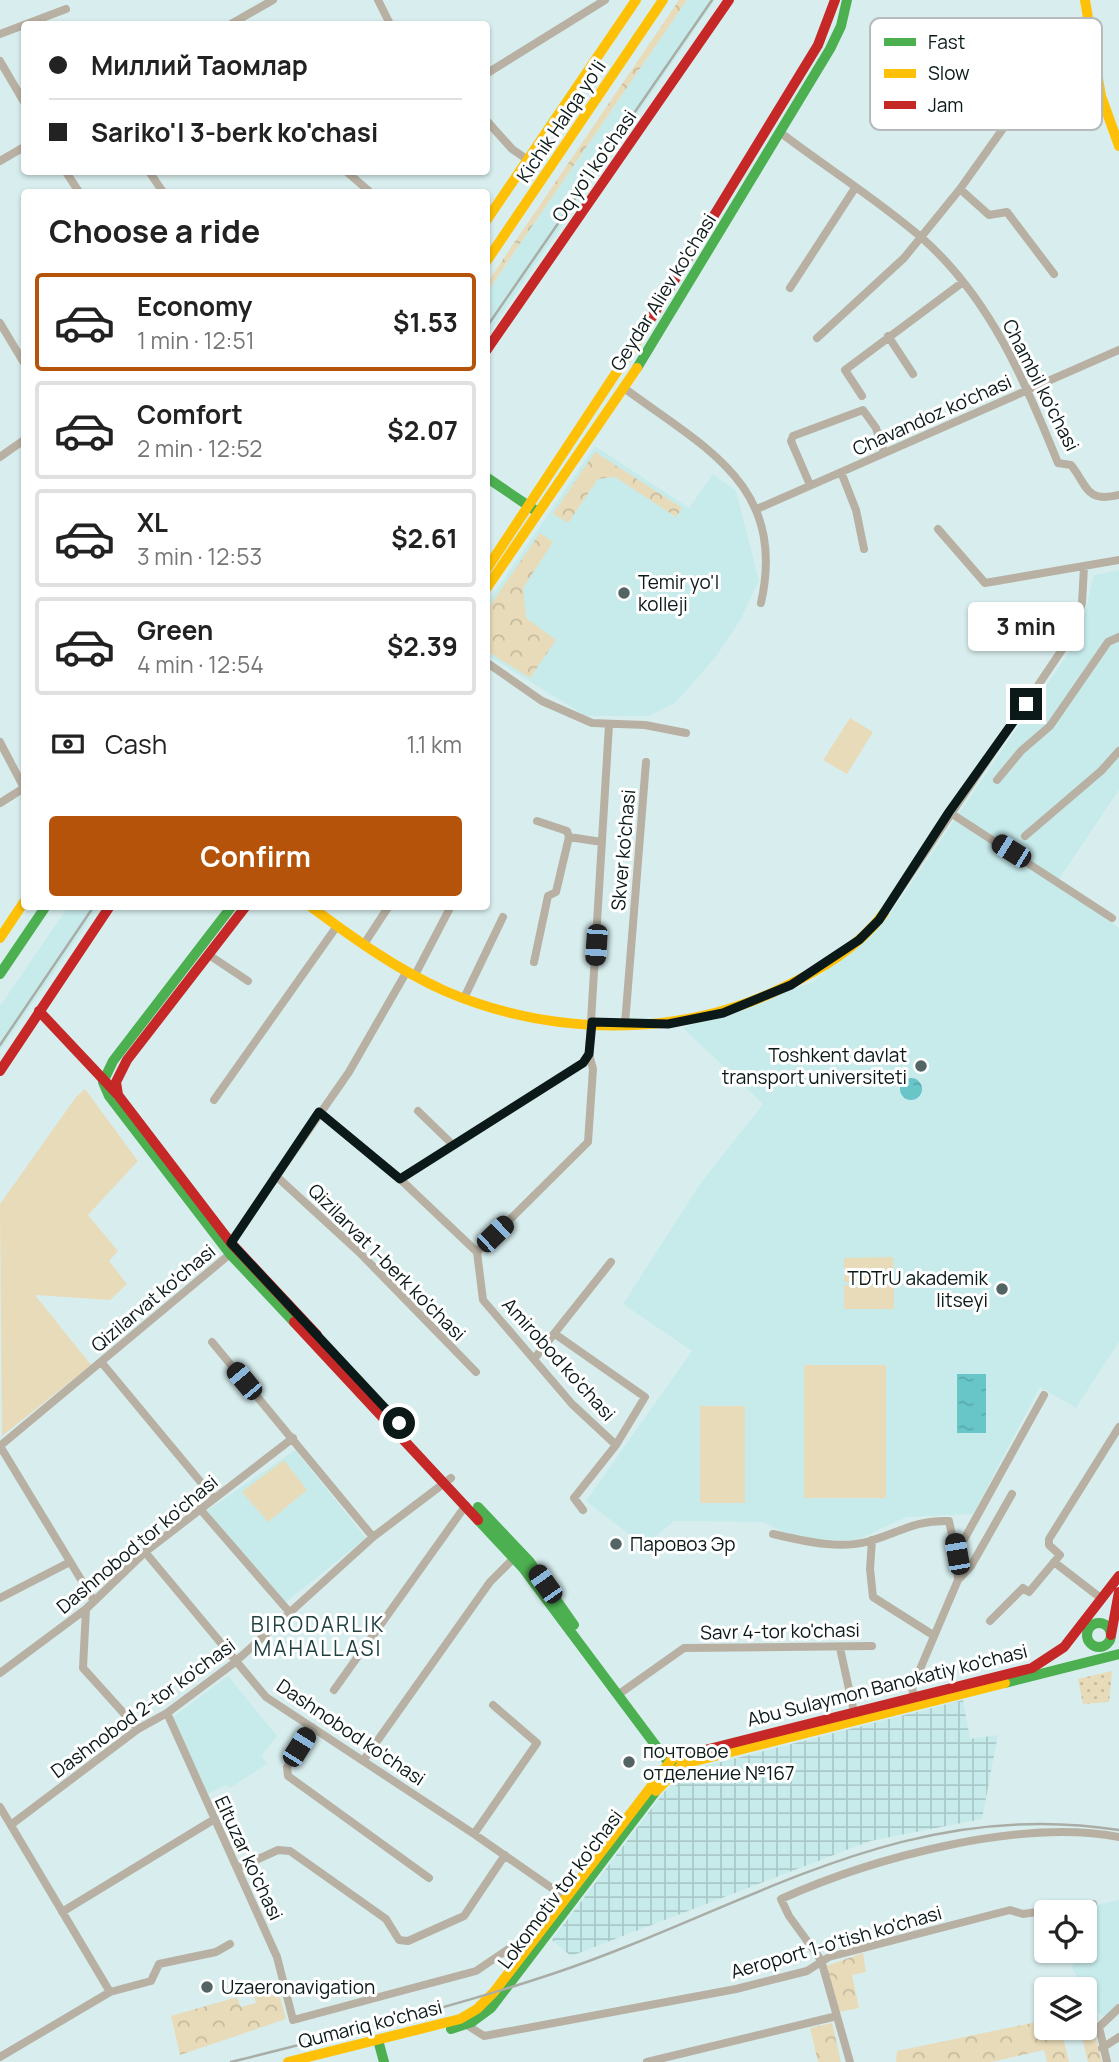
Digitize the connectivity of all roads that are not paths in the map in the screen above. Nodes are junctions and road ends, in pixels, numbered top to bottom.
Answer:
1 (273, 0) edge
2 (378, 0) edge
3 (605, 0) edge
4 (636, 0) edge
5 (663, 0) edge
6 (729, 0) edge
7 (835, 0) edge
8 (847, 0) edge
9 (1085, 0) edge
10 (258, 4) edge
11 (66, 9) dead end
12 (1088, 18) edge
13 (34, 21) edge
14 (235, 21) edge
15 (388, 21) edge
16 (21, 26) edge
17 (0, 34) edge
18 (0, 61) edge
19 (490, 72) edge
20 (586, 74) junction
21 (606, 86) junction
22 (21, 97) edge
23 (1102, 101) edge
24 (490, 124) edge
25 (770, 128) junction
26 (1002, 130) edge
27 (781, 133) junction
28 (1119, 146) edge
29 (21, 149) edge
30 (528, 160) junction
31 (0, 161) edge
32 (350, 175) edge
33 (855, 188) junction
34 (366, 189) edge
35 (960, 189) junction
36 (490, 215) edge
37 (921, 237) junction
38 (490, 256) edge
39 (1054, 274) dead end
40 (679, 277) junction
41 (963, 282) junction
42 (691, 283) junction
43 (790, 288) dead end
44 (0, 323) edge
45 (888, 336) junction
46 (817, 338) dead end
47 (490, 345) edge
48 (1119, 350) edge
49 (21, 358) edge
50 (913, 374) dead end
51 (613, 381) junction
52 (624, 388) junction
53 (1028, 390) junction
54 (862, 396) dead end
55 (21, 442) edge
56 (884, 452) junction
57 (0, 457) edge
58 (841, 472) junction
59 (490, 480) edge
60 (810, 485) junction
61 (1119, 495) edge
62 (534, 509) junction
63 (757, 509) junction
64 (938, 529) dead end
65 (864, 549) dead end
66 (1119, 560) edge
67 (490, 565) edge
68 (1084, 566) junction
69 (490, 582) edge
70 (761, 603) dead end
71 (1048, 629) dead end
72 (1072, 635) junction
73 (1119, 637) edge
74 (490, 665) edge
75 (609, 725) junction
76 (686, 733) dead end
77 (0, 741) edge
78 (1119, 751) edge
79 (646, 762) dead end
80 (997, 780) dead end
81 (21, 782) edge
82 (21, 790) edge
83 (0, 803) edge
84 (949, 812) junction
85 (537, 821) dead end
86 (1025, 836) dead end
87 (569, 837) junction
88 (602, 842) junction
89 (21, 906) edge
90 (43, 910) edge
91 (107, 910) edge
92 (229, 910) edge
93 (243, 910) edge
94 (315, 910) edge
95 (386, 910) edge
96 (449, 910) edge
97 (884, 913) joint
98 (503, 917) dead end
99 (1112, 918) dead end
100 (337, 926) junction
101 (0, 938) edge
102 (364, 944) junction
103 (209, 955) junction
104 (4, 959) edge
105 (534, 962) dead end
106 (411, 973) junction
107 (0, 974) edge
108 (248, 981) dead end
109 (169, 998) junction
110 (464, 998) junction
111 (39, 1011) junction
112 (592, 1022) junction
113 (625, 1024) junction
114 (589, 1054) junction
115 (0, 1071) edge
116 (103, 1082) junction
117 (118, 1095) junction
118 (214, 1100) dead end
119 (418, 1111) dead end
120 (319, 1112) junction
121 (453, 1145) junction
122 (275, 1175) junction
123 (400, 1179) junction
124 (231, 1248) junction
125 (477, 1252) junction
126 (611, 1262) dead end
127 (555, 1334) junction
128 (212, 1342) dead end
129 (534, 1359) junction
130 (102, 1363) junction
131 (476, 1372) dead end
132 (1044, 1395) dead end
133 (1119, 1427) edge
134 (293, 1438) junction
135 (616, 1445) junction
136 (0, 1446) edge
137 (449, 1480) junction
138 (1012, 1494) dead end
139 (214, 1498) junction
140 (466, 1505) junction
141 (201, 1508) junction
142 (583, 1510) dead end
143 (773, 1534) dead end
144 (373, 1537) junction
145 (872, 1540) junction
146 (145, 1552) junction
147 (957, 1554) junction
148 (514, 1558) junction
149 (70, 1562) junction
150 (1054, 1562) junction
151 (527, 1565) junction
152 (1119, 1576) edge
153 (958, 1580) junction
154 (1118, 1594) edge
155 (0, 1598) edge
156 (1102, 1599) junction
157 (94, 1601) junction
158 (86, 1609) junction
159 (1119, 1610) edge
160 (1094, 1611) junction
161 (291, 1614) junction
162 (990, 1621) dead end
163 (1090, 1627) junction
164 (1111, 1629) edge
165 (933, 1635) junction
166 (1070, 1639) junction
167 (872, 1646) dead end
168 (1100, 1647) junction
169 (840, 1648) junction
170 (1119, 1654) edge
171 (234, 1662) junction
172 (1079, 1662) junction
173 (0, 1673) edge
174 (334, 1690) dead end
175 (621, 1693) junction
176 (916, 1702) junction
177 (493, 1705) dead end
178 (854, 1712) junction
179 (167, 1713) junction
180 (312, 1727) junction
181 (138, 1730) junction
182 (363, 1761) junction
183 (673, 1762) junction
184 (0, 1807) edge
185 (213, 1820) junction
186 (12, 1824) junction
187 (474, 1834) junction
188 (1119, 1837) edge
189 (505, 1855) junction
190 (238, 1868) junction
191 (429, 1878) dead end
192 (569, 1901) junction
193 (62, 1912) junction
194 (1034, 1912) edge
195 (533, 1943) junction
196 (230, 1944) dead end
197 (821, 1960) junction
198 (110, 1992) junction
199 (1119, 2008) edge
200 (837, 2016) junction
201 (463, 2022) junction
202 (1119, 2037) edge
203 (379, 2043) junction
204 (1102, 2048) junction
205 (0, 2057) edge
206 (288, 2062) edge
207 (312, 2062) edge
208 (384, 2062) edge
209 (648, 2062) edge
210 (850, 2062) edge
211 (1107, 2062) edge

1 - 10 street
2 - 15 street
3 - 19 street
4 - 20 main road, Kichik Halqa yo'li
5 - 21 main road, Kichik Halqa yo'li
6 - 47 main road, Oq yo'l ko'chasi
7 - 25 main road, Geydar Aliev ko'chasi
8 - 27 main road, Geydar Aliev ko'chasi
9 - 12 main road
10 - 14 street
11 - 13 street
16 - 17 street
18 - 22 street
20 - 21 main road
20 - 30 main road, Kichik Halqa yo'li
21 - 38 main road, Kichik Halqa yo'li
23 - 28 main road
24 - 30 street
25 - 27 main road
25 - 40 main road, Geydar Aliev ko'chasi
26 - 35 street
27 - 33 street, Chambil ko'chasi
27 - 42 main road, Geydar Aliev ko'chasi
29 - 31 street
30 - 36 main road, Kichik Halqa yo'li
32 - 34 street
33 - 37 street, Chambil ko'chasi
33 - 43 street
35 - 37 street
35 - 39 street
37 - 41 street, Chambil ko'chasi
37 - 46 street
40 - 42 main road
40 - 51 main road, Geydar Aliev ko'chasi
41 - 45 street
41 - 53 street, Chambil ko'chasi
42 - 52 main road, Geydar Aliev ko'chasi
44 - 49 street
45 - 50 street
45 - 54 street
48 - 53 street, Chavandoz ko'chasi
51 - 52 main road
51 - 62 main road, Geydar Aliev ko'chasi
52 - 62 main road, Geydar Aliev ko'chasi
52 - 63 street
53 - 56 street, Chavandoz ko'chasi
53 - 61 street, Chambil ko'chasi
55 - 57 street
56 - 58 street, Chavandoz ko'chasi
56 - 60 street
58 - 60 street, Chavandoz ko'chasi
58 - 65 street
59 - 62 main road
60 - 63 street, Chavandoz ko'chasi
62 - 67 main road, Geydar Aliev ko'chasi
62 - 69 main road, Geydar Aliev ko'chasi
63 - 70 street
64 - 68 street
66 - 68 street
68 - 72 street
71 - 72 street
72 - 84 street
73 - 80 street
74 - 75 street
75 - 76 street
75 - 88 street
77 - 81 street
78 - 86 street
79 - 113 street, Skver ko'chasi
82 - 83 street
84 - 97 street
84 - 99 street
85 - 87 street
87 - 88 street
87 - 105 street
88 - 112 street
89 - 101 main road
90 - 104 main road
91 - 111 main road
92 - 109 main road
93 - 103 main road
94 - 100 main road
95 - 102 street
96 - 106 street, Qizilarvat ko'chasi
97 - 113 main road
98 - 110 street
100 - 102 main road
100 - 118 street
102 - 106 main road
103 - 108 street
103 - 109 main road
104 - 107 main road
106 - 110 main road
106 - 120 street, Qizilarvat ko'chasi
109 - 116 main road
109 - 117 main road
110 - 112 main road
111 - 115 main road
111 - 116 main road
112 - 113 main road
112 - 114 street
114 - 121 street
114 - 125 street
116 - 117 main road
116 - 124 main road
117 - 124 main road
119 - 121 street
120 - 122 street, Qizilarvat ko'chasi
120 - 123 street
121 - 123 street
122 - 124 street, Qizilarvat ko'chasi
122 - 131 street, Qizilarvat 1-berk ko'chasi
123 - 125 street
124 - 130 street, Qizilarvat ko'chasi
124 - 137 main road
125 - 129 street, Amirobod ko'chasi
126 - 127 street
127 - 129 street
127 - 135 street
128 - 134 street
129 - 135 street, Amirobod ko'chasi
130 - 136 street, Qizilarvat ko'chasi
130 - 139 street
132 - 147 street
133 - 150 street
134 - 139 street, Dashnobod tor ko'chasi
134 - 144 street
135 - 142 street
136 - 149 street
137 - 140 main road
137 - 144 street, Dashnobod 2-tor ko'chasi
137 - 151 main road
138 - 153 street
139 - 141 street, Dashnobod tor ko'chasi
140 - 148 main road
140 - 174 street
141 - 146 street, Dashnobod tor ko'chasi
141 - 161 street
143 - 145 street
144 - 161 street, Dashnobod 2-tor ko'chasi
145 - 147 street
145 - 165 street
146 - 157 street, Dashnobod tor ko'chasi
146 - 171 street, Dashnobod ko'chasi
147 - 153 street
148 - 151 main road
148 - 182 street
149 - 155 street
149 - 157 street
150 - 156 street
150 - 162 street
151 - 175 main road
152 - 156 main road, Abu Sulaymon Banokatiy ko'chasi
153 - 165 street
154 - 159 main road
154 - 164 main road
156 - 160 main road, Abu Sulaymon Banokatiy ko'chasi
157 - 158 street, Dashnobod tor ko'chasi
158 - 173 street, Dashnobod tor ko'chasi
158 - 181 street
160 - 163 main road
160 - 166 main road, Abu Sulaymon Banokatiy ko'chasi
161 - 171 street, Dashnobod 2-tor ko'chasi
163 - 164 main road
163 - 166 main road
163 - 168 main road
164 - 168 main road
165 - 176 street
166 - 176 main road, Abu Sulaymon Banokatiy ko'chasi
167 - 169 street, Savr 4-tor ko'chasi
168 - 170 main road
168 - 172 main road
169 - 175 street, Savr 4-tor ko'chasi
169 - 178 street
170 - 172 main road, Abu Sulaymon Banokatiy ko'chasi
171 - 179 street, Dashnobod 2-tor ko'chasi
171 - 180 street, Dashnobod ko'chasi
172 - 176 main road, Abu Sulaymon Banokatiy ko'chasi
175 - 183 main road
176 - 178 main road, Abu Sulaymon Banokatiy ko'chasi
176 - 183 main road, Abu Sulaymon Banokatiy ko'chasi
177 - 187 street
178 - 183 main road, Abu Sulaymon Banokatiy ko'chasi
179 - 181 street, Dashnobod 2-tor ko'chasi
179 - 185 street, Eltuzar ko'chasi
180 - 182 street, Dashnobod ko'chasi
180 - 191 street
181 - 186 street, Dashnobod 2-tor ko'chasi
182 - 187 street, Dashnobod ko'chasi
183 - 192 main road, Lokomotiv tor ko'chasi
184 - 186 street
185 - 190 street, Eltuzar ko'chasi
185 - 193 street
186 - 193 street
187 - 189 street, Dashnobod ko'chasi
188 - 197 street
189 - 190 street
189 - 192 street, Dashnobod ko'chasi
190 - 195 street, Eltuzar ko'chasi
192 - 195 main road, Lokomotiv tor ko'chasi
192 - 201 main road, Lokomotiv tor ko'chasi
193 - 198 street
194 - 197 street, Aeroport 1-o'tish ko'chasi
195 - 201 main road, Lokomotiv tor ko'chasi
196 - 198 street
197 - 200 street
197 - 201 street, Aeroport 1-o'tish ko'chasi
198 - 205 street
199 - 204 street
200 - 209 street
200 - 210 street
201 - 203 main road, Qumariq ko'chasi
202 - 204 street
203 - 206 main road, Qumariq ko'chasi
203 - 207 main road, Qumariq ko'chasi
203 - 208 main road
204 - 211 street

